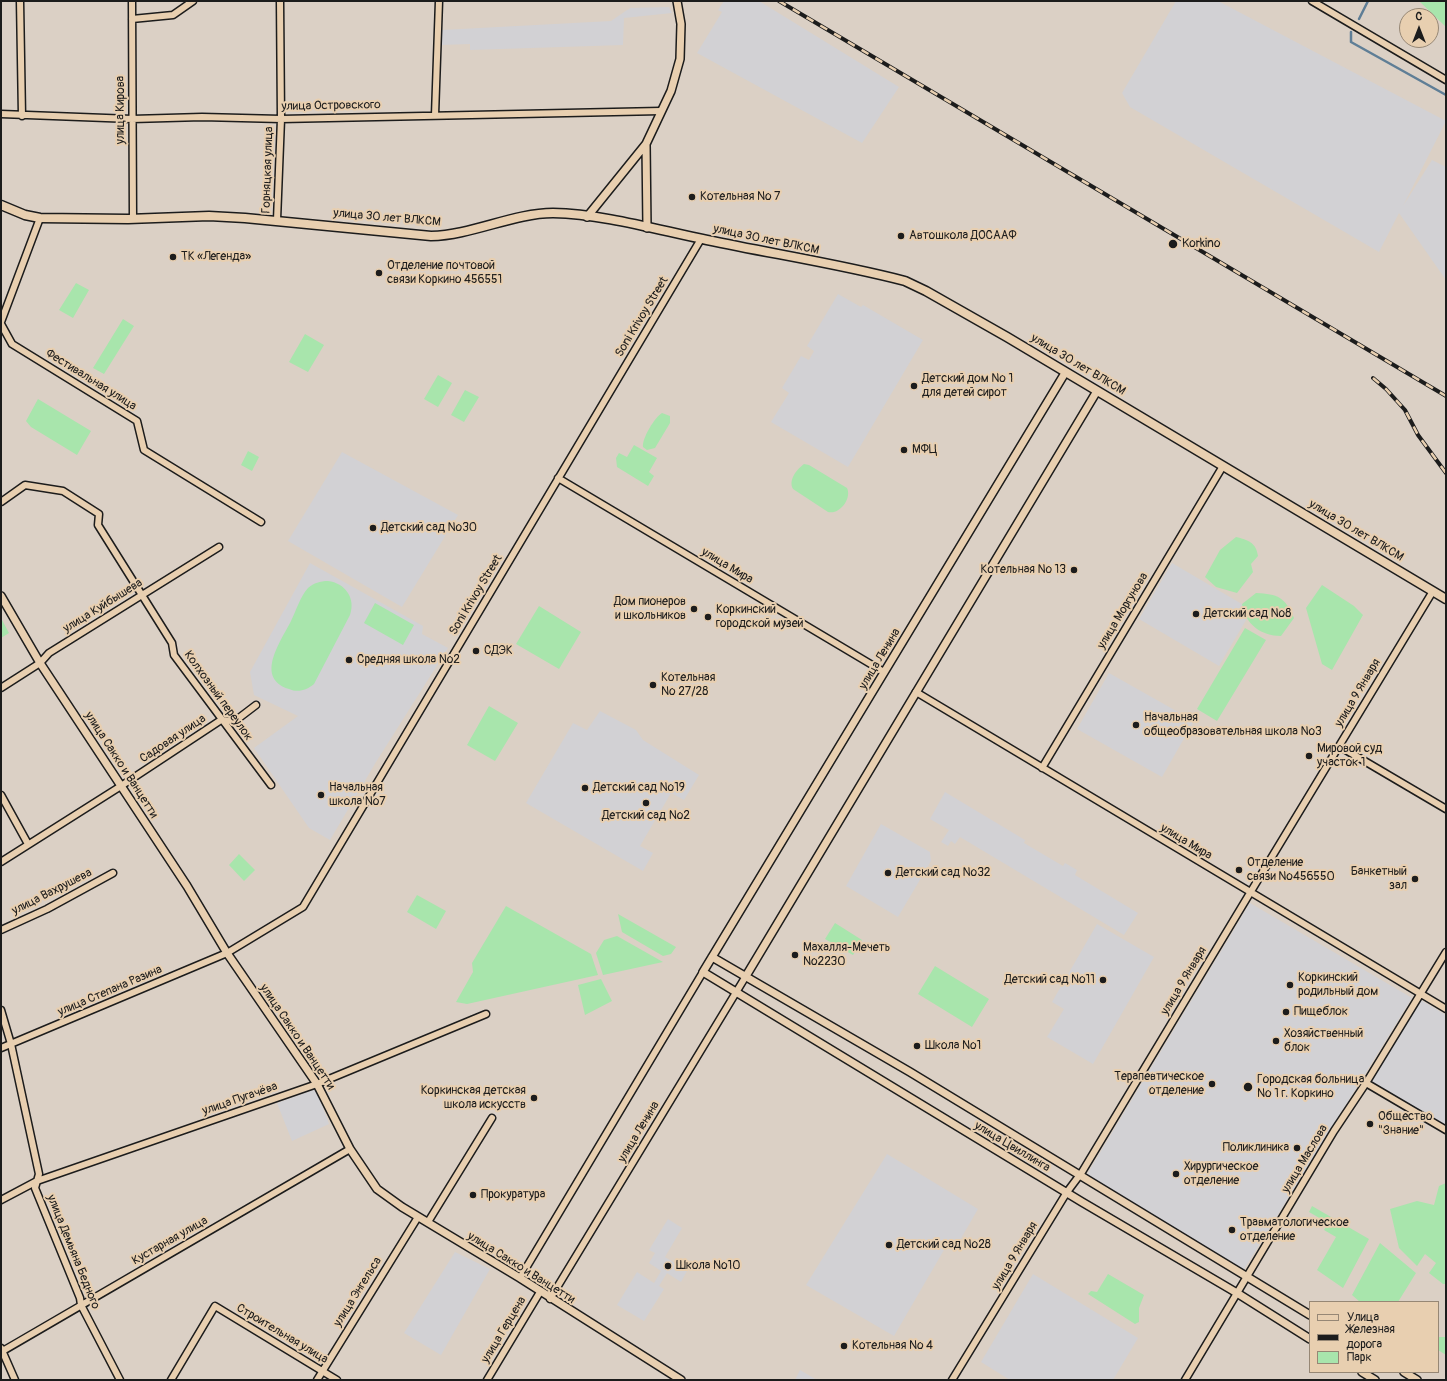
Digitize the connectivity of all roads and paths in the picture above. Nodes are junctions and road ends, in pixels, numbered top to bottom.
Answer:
1 (20, 1) edge
2 (132, 1) edge
3 (193, 1) edge
4 (280, 1) edge
5 (439, 1) edge
6 (678, 1) edge
7 (1312, 1) edge
8 (132, 19) junction
9 (1446, 80) edge
10 (661, 111) junction
11 (1, 114) edge
12 (435, 115) junction
13 (22, 116) junction
14 (132, 119) junction
15 (281, 119) junction
16 (646, 144) junction
17 (1, 205) edge
18 (587, 217) junction
19 (40, 218) junction
20 (133, 219) junction
21 (278, 220) junction
22 (647, 228) junction
23 (701, 239) junction
24 (1, 323) edge
25 (1065, 372) junction
26 (1097, 391) junction
27 (1223, 466) junction
28 (558, 478) junction
29 (1, 502) edge
30 (261, 522) dead end
31 (220, 547) dead end
32 (1434, 591) junction
33 (141, 595) junction
34 (1, 596) edge
35 (1446, 599) edge
36 (40, 663) junction
37 (884, 672) junction
38 (1, 688) edge
39 (916, 692) junction
40 (256, 705) dead end
41 (221, 720) junction
42 (1339, 746) junction
43 (1042, 768) junction
44 (271, 785) dead end
45 (121, 786) junction
46 (1, 795) edge
47 (1446, 809) edge
48 (28, 844) junction
49 (1, 862) edge
50 (113, 873) dead end
51 (1250, 893) junction
52 (1, 930) edge
53 (1446, 952) edge
54 (227, 953) junction
55 (712, 957) junction
56 (703, 972) junction
57 (746, 976) junction
58 (736, 992) junction
59 (1420, 994) junction
60 (1446, 1009) edge
61 (1, 1010) edge
62 (486, 1014) dead end
63 (11, 1044) junction
64 (1, 1048) edge
65 (1366, 1083) junction
66 (317, 1084) junction
67 (492, 1118) dead end
68 (1446, 1130) edge
69 (350, 1149) junction
70 (1080, 1175) junction
71 (37, 1181) junction
72 (1067, 1192) junction
73 (1, 1200) edge
74 (418, 1217) junction
75 (428, 1222) junction
76 (1247, 1277) junction
77 (520, 1278) junction
78 (540, 1292) junction
79 (1237, 1293) junction
80 (550, 1299) junction
81 (80, 1305) junction
82 (1309, 1314) edge
83 (1309, 1338) edge
84 (1, 1350) edge
85 (322, 1371) junction
86 (1364, 1373) edge
87 (1406, 1373) edge
88 (15, 1380) edge
89 (120, 1380) edge
90 (171, 1380) edge
91 (317, 1380) edge
92 (337, 1380) edge
93 (486, 1380) edge
94 (681, 1380) edge
95 (952, 1380) edge
96 (1185, 1380) edge
97 (1375, 1380) edge
98 (1416, 1380) edge

1 - 13 street
2 - 8 street, улица Кирова
3 - 8 street
4 - 15 street, Горняцкая улица
5 - 12 street
6 - 10 street
7 - 9 street
8 - 14 street, улица Кирова
10 - 12 street, улица Островского
10 - 16 street
11 - 13 street, улица Островского
12 - 15 street, улица Островского
13 - 14 street, улица Островского
14 - 15 street, улица Островского
14 - 20 street, улица Кирова
15 - 21 street, Горняцкая улица
16 - 18 street
16 - 22 street
17 - 19 main road, улица 30 лет ВЛКСМ
18 - 21 main road, улица 30 лет ВЛКСМ
18 - 22 main road, улица 30 лет ВЛКСМ
19 - 20 main road, улица 30 лет ВЛКСМ
19 - 24 street, Фестивальная улица
20 - 21 main road, улица 30 лет ВЛКСМ
22 - 23 main road, улица 30 лет ВЛКСМ
23 - 25 main road, улица 30 лет ВЛКСМ
23 - 28 street, Soni Krivoy Street
24 - 30 street, Фестивальная улица
25 - 26 main road, улица 30 лет ВЛКСМ
25 - 37 street, улица Ленина
26 - 27 main road, улица 30 лет ВЛКСМ
26 - 39 street, улица Ленина
27 - 32 main road, улица 30 лет ВЛКСМ
27 - 43 street, улица Моргунова
28 - 37 street, улица Мира
28 - 54 street, Soni Krivoy Street
29 - 33 street, Колхозный переулок
31 - 33 street, улица Куйбышева
32 - 35 main road, улица 30 лет ВЛКСМ
32 - 42 street, улица 9 Января
33 - 36 street, улица Куйбышева
33 - 41 street, Колхозный переулок
34 - 36 street, улица Сакко и Ванцетти
36 - 38 street, улица Куйбышева
36 - 45 street, улица Сакко и Ванцетти
37 - 55 street, улица Ленина
39 - 43 street, улица Мира
39 - 57 street, улица Ленина
40 - 41 street, Садовая улица
41 - 44 street, Колхозный переулок
41 - 45 street, Садовая улица
42 - 47 street
42 - 51 street, улица 9 Января
43 - 51 street, улица Мира
45 - 48 street, Садовая улица
45 - 54 street, улица Сакко и Ванцетти
46 - 48 street
48 - 49 street, Садовая улица
50 - 52 street, улица Вахрушева
51 - 59 street, улица Мира
51 - 70 street, улица 9 Января
53 - 59 street, улица Маслова
54 - 63 street, улица Степана Разина
54 - 66 street, улица Сакко и Ванцетти
55 - 56 street, улица Ленина
55 - 57 street
56 - 58 street, улица Цвиллинга
56 - 77 street, улица Ленина
57 - 58 street, улица Ленина
57 - 70 street, улица Цвиллинга
58 - 72 street, улица Цвиллинга
58 - 80 street, улица Ленина
59 - 60 street, улица Мира
59 - 65 street, улица Маслова
61 - 63 street, улица Демьяна Бедного
62 - 66 street, улица Пугачёва
63 - 64 street, улица Степана Разина
63 - 71 street, улица Демьяна Бедного
65 - 68 street
65 - 76 street, улица Маслова
66 - 69 street, улица Сакко и Ванцетти
66 - 71 street, улица Пугачёва
67 - 75 street
69 - 74 street, улица Сакко и Ванцетти
69 - 81 street, Кустарная улица
70 - 72 street, улица 9 Января
70 - 76 street, улица Цвиллинга
71 - 73 street, улица Пугачёва
71 - 81 street, улица Демьяна Бедного
72 - 79 street, улица Цвиллинга
72 - 95 street, улица 9 Января
74 - 75 street, улица Сакко и Ванцетти
74 - 85 street, улица Энгельса
75 - 77 street, улица Сакко и Ванцетти
76 - 79 street, улица Маслова
76 - 82 street, улица Цвиллинга
77 - 78 street, улица Сакко и Ванцетти
78 - 80 street, улица Сакко и Ванцетти
78 - 93 street, улица Герцена
79 - 83 street, улица Цвиллинга
79 - 96 street, улица Маслова
80 - 94 street, улица Сакко и Ванцетти
81 - 84 street, Кустарная улица
81 - 89 street, улица Демьяна Бедного
84 - 88 street
85 - 90 street, Строительная улица
85 - 91 street, улица Энгельса
85 - 92 street, Строительная улица
86 - 97 street
87 - 98 street

